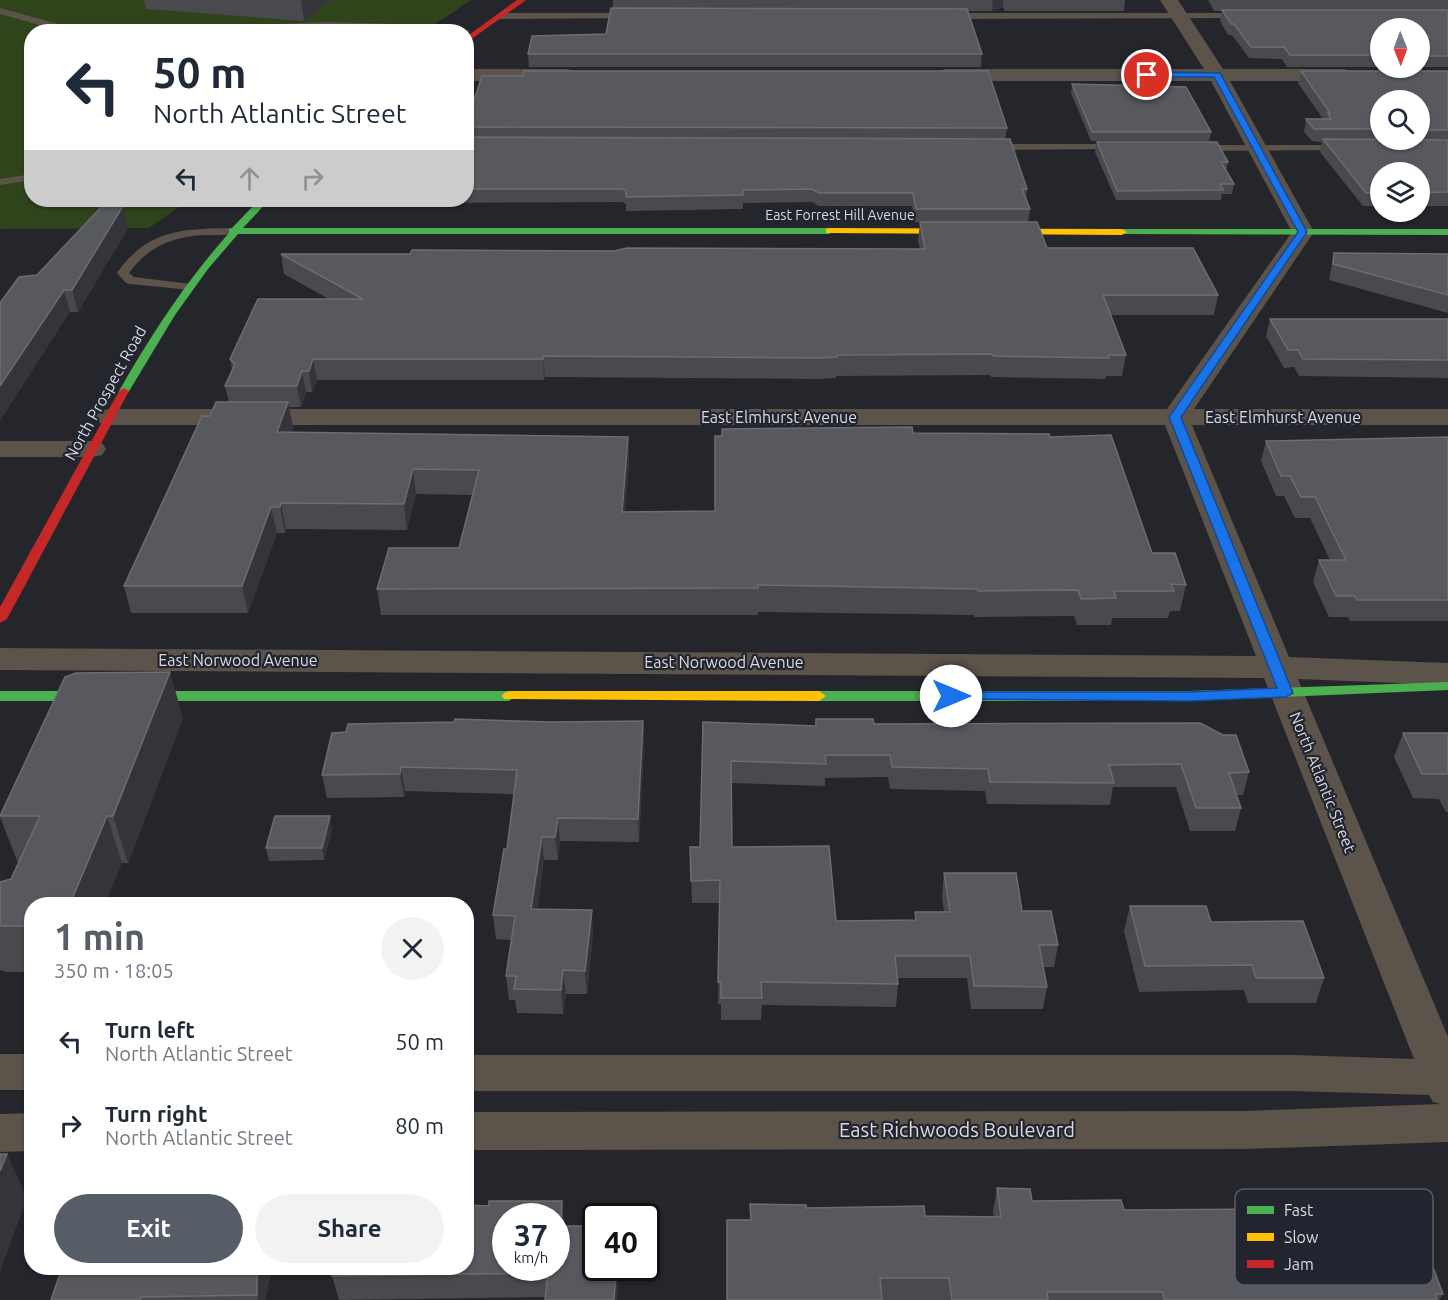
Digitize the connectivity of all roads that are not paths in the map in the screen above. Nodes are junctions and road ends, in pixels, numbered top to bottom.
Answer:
1 (522, 0) edge
2 (1174, 8) edge
3 (0, 11) edge
4 (500, 16) junction
5 (643, 16) edge
6 (941, 16) edge
7 (1250, 16) edge
8 (46, 24) edge
9 (474, 31) edge
10 (474, 75) edge
11 (586, 75) edge
12 (931, 75) edge
13 (1217, 75) junction
14 (1367, 75) edge
15 (982, 147) edge
16 (1125, 147) edge
17 (1185, 147) edge
18 (1257, 148) junction
19 (1353, 148) edge
20 (24, 178) edge
21 (0, 182) edge
22 (257, 207) edge
23 (232, 231) junction
24 (1303, 232) junction
25 (1448, 232) edge
26 (187, 287) junction
27 (110, 417) junction
28 (1175, 417) junction
29 (1448, 417) edge
30 (0, 449) edge
31 (92, 449) junction
32 (0, 619) edge
33 (0, 659) edge
34 (1448, 674) edge
35 (1281, 680) junction
36 (1448, 686) edge
37 (0, 696) edge
38 (0, 1072) edge
39 (24, 1072) edge
40 (474, 1073) edge
41 (1446, 1082) edge
42 (1448, 1123) edge
43 (474, 1131) edge
44 (0, 1132) edge
45 (24, 1132) edge

1 - 4 main road
2 - 6 lane
2 - 7 lane
2 - 13 street
3 - 8 lane
4 - 5 lane
4 - 9 main road
10 - 11 street
12 - 13 street
13 - 14 street
13 - 18 street
15 - 16 lane
17 - 18 lane
18 - 19 lane
18 - 24 street
20 - 21 lane
22 - 23 main road, North Prospect Road
23 - 24 main road, East Forrest Hill Avenue
23 - 26 main road, North Prospect Road
23 - 26 lane
24 - 25 main road, East Forrest Hill Avenue
24 - 28 street
26 - 27 main road, North Prospect Road
27 - 28 street, East Elmhurst Avenue
27 - 31 main road, North Prospect Road
28 - 29 street, East Elmhurst Avenue
28 - 35 street, North Atlantic Street
30 - 31 street
31 - 32 main road, North Prospect Road
33 - 35 street, East Norwood Avenue
34 - 35 street, East Norwood Avenue
35 - 36 main road, East Norwood Avenue
35 - 37 main road, East Norwood Avenue
35 - 41 street, North Atlantic Street
38 - 39 street
40 - 41 street
42 - 43 street, East Richwoods Boulevard
44 - 45 street

